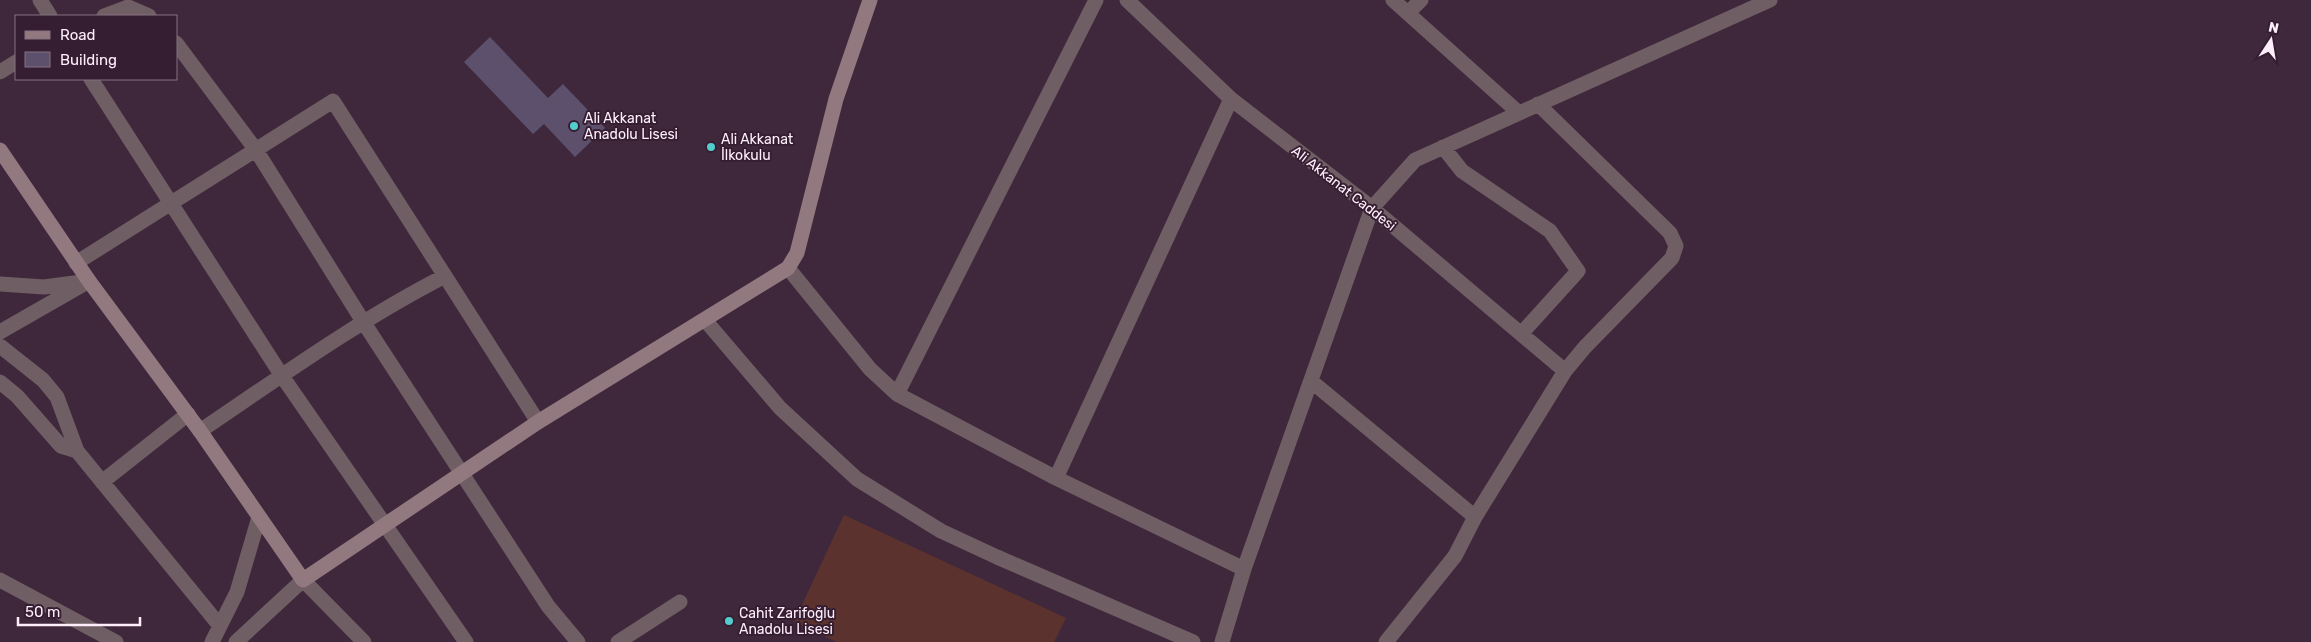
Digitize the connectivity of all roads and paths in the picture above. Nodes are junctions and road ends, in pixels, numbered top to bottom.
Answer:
1 (40, 0) edge
2 (870, 0) edge
3 (881, 0) edge
4 (1096, 0) edge
5 (1127, 0) edge
6 (1393, 0) edge
7 (1421, 0) edge
8 (1770, 0) edge
9 (1408, 13) junction
10 (49, 15) edge
11 (107, 15) edge
12 (147, 15) edge
13 (178, 46) edge
14 (15, 63) edge
15 (0, 72) edge
16 (92, 80) edge
17 (836, 99) junction
18 (1231, 99) junction
19 (1538, 104) junction
20 (1519, 113) junction
21 (1443, 147) junction
22 (0, 150) edge
23 (256, 150) junction
24 (171, 204) junction
25 (1372, 208) junction
26 (76, 263) junction
27 (788, 268) junction
28 (445, 276) junction
29 (89, 281) junction
30 (0, 284) edge
31 (705, 320) junction
32 (364, 323) junction
33 (0, 332) edge
34 (1520, 334) junction
35 (0, 346) edge
36 (1565, 371) junction
37 (282, 376) junction
38 (1311, 381) junction
39 (0, 382) edge
40 (897, 394) junction
41 (188, 414) junction
42 (538, 422) junction
43 (200, 431) junction
44 (77, 451) junction
45 (463, 472) junction
46 (1056, 478) junction
47 (102, 482) junction
48 (259, 516) junction
49 (1475, 517) junction
50 (385, 525) junction
51 (1244, 569) junction
52 (0, 580) edge
53 (304, 580) junction
54 (680, 602) dead end
55 (220, 626) junction
56 (116, 642) edge
57 (212, 642) edge
58 (236, 642) edge
59 (364, 642) edge
60 (466, 642) edge
61 (578, 642) edge
62 (618, 642) edge
63 (1193, 642) edge
64 (1222, 642) edge
65 (1386, 642) edge

1 - 10 street
2 - 17 street
3 - 17 street
4 - 40 street
5 - 18 street, Ali Akkanat Caddesi
6 - 9 street
7 - 9 street
8 - 19 street
9 - 20 street
11 - 12 street
13 - 23 street
14 - 15 street
16 - 24 street
17 - 27 street
18 - 25 street, Ali Akkanat Caddesi
18 - 46 street
19 - 20 street
19 - 36 street
20 - 21 street
21 - 25 street
21 - 34 street
22 - 26 street
23 - 24 street
23 - 28 street
23 - 32 street
24 - 26 street
24 - 37 street
25 - 34 street, Ali Akkanat Caddesi
25 - 38 street
26 - 29 street
27 - 31 street
27 - 40 street
28 - 32 street
28 - 42 street
29 - 30 street
29 - 33 street
29 - 41 street
31 - 42 street
31 - 63 street
32 - 37 street
32 - 45 street
34 - 36 street, Ali Akkanat Caddesi
35 - 44 street
36 - 49 street
37 - 43 street
37 - 50 street
38 - 49 street
38 - 51 street
39 - 44 street
40 - 46 street
41 - 43 street
41 - 47 street
42 - 45 street
43 - 48 street
44 - 47 street
45 - 50 street
45 - 61 street
46 - 51 street
47 - 55 street
48 - 53 street
48 - 55 street
49 - 65 street
50 - 53 street
50 - 60 street
51 - 64 street
52 - 56 street
53 - 58 street
53 - 59 street
54 - 62 street
55 - 57 street

